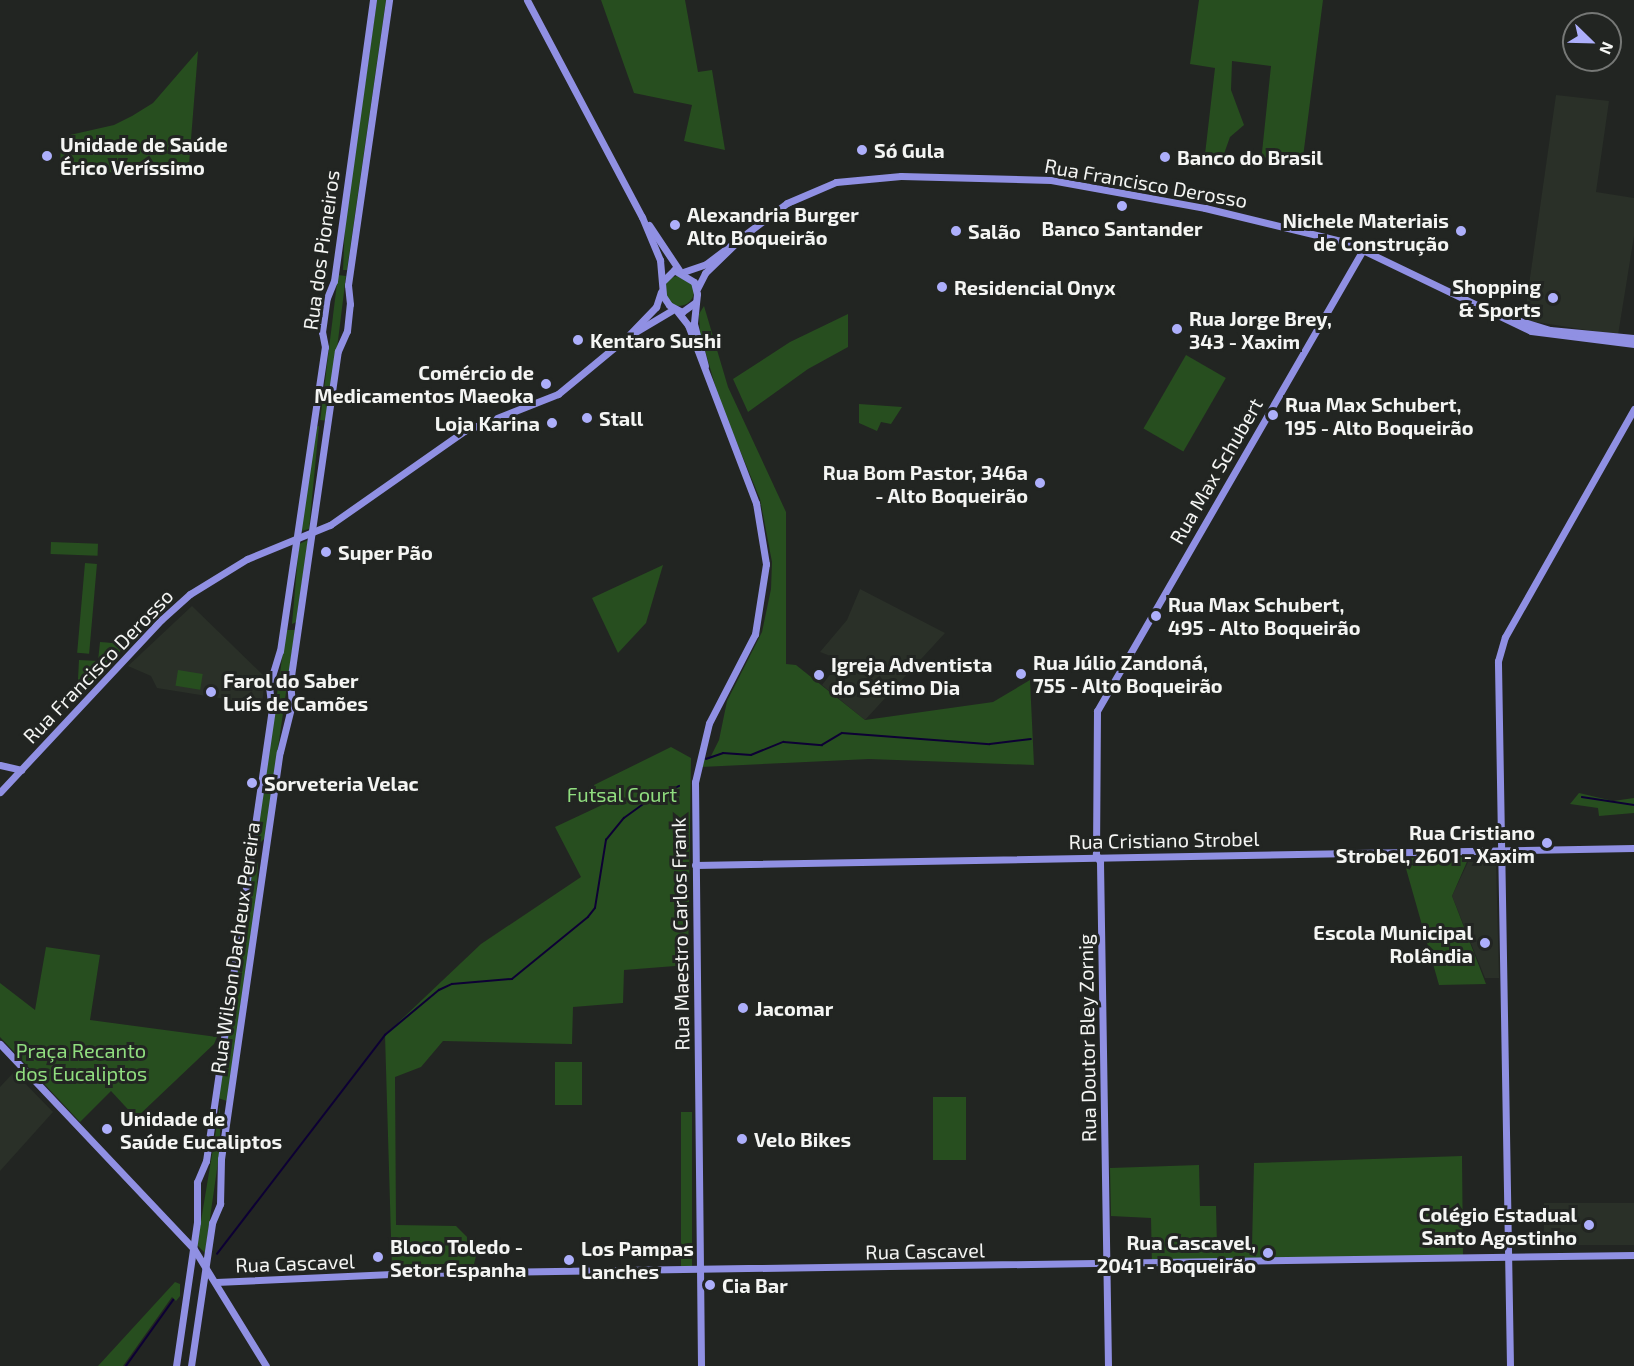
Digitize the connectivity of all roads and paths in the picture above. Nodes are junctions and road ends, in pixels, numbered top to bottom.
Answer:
1 (373, 0) edge
2 (389, 0) edge
3 (527, 0) edge
4 (642, 217) junction
5 (742, 237) junction
6 (1364, 248) junction
7 (336, 268) junction
8 (351, 269) junction
9 (681, 271) junction
10 (661, 283) junction
11 (697, 289) junction
12 (661, 292) junction
13 (696, 302) junction
14 (675, 310) junction
15 (1505, 316) junction
16 (627, 337) junction
17 (1634, 338) edge
18 (1634, 344) edge
19 (708, 382) junction
20 (1634, 410) edge
21 (314, 424) junction
22 (327, 428) junction
23 (312, 534) junction
24 (296, 539) junction
25 (284, 623) junction
26 (298, 625) junction
27 (1097, 711) joint
28 (0, 765) edge
29 (21, 770) junction
30 (0, 792) edge
31 (253, 839) junction
32 (267, 842) junction
33 (1634, 848) edge
34 (1501, 850) junction
35 (1098, 858) junction
36 (250, 861) junction
37 (264, 863) junction
38 (695, 865) junction
39 (0, 1044) edge
40 (214, 1106) junction
41 (229, 1109) junction
42 (196, 1229) junction
43 (180, 1235) junction
44 (194, 1249) junction
45 (1634, 1256) edge
46 (1508, 1257) junction
47 (206, 1264) junction
48 (1107, 1265) junction
49 (700, 1272) junction
50 (218, 1285) junction
51 (202, 1291) junction
52 (183, 1317) junction
53 (198, 1319) junction
54 (176, 1366) edge
55 (191, 1366) edge
56 (266, 1366) edge
57 (701, 1366) edge
58 (1108, 1366) edge
59 (1510, 1366) edge

1 - 7 main road, Rua dos Pioneiros
2 - 8 main road, Rua dos Pioneiros
3 - 4 main road
4 - 9 main road
4 - 10 main road
5 - 6 main road, Rua Francisco Derosso
5 - 9 main road, Rua Francisco Derosso
5 - 11 main road, Rua Francisco Derosso
6 - 15 main road, Rua Francisco Derosso
6 - 27 main road, Rua Max Schubert
7 - 8 main road
7 - 21 main road, Rua dos Pioneiros
8 - 22 main road, Rua dos Pioneiros
9 - 10 main road
9 - 11 main road
10 - 12 main road
11 - 13 main road
12 - 14 main road
12 - 16 main road, Rua Francisco Derosso
13 - 14 main road
13 - 19 main road, Rua Maestro Carlos Frank
14 - 16 main road, Rua Francisco Derosso
14 - 19 main road, Rua Maestro Carlos Frank
15 - 17 main road, Rua Francisco Derosso
15 - 18 main road, Rua Francisco Derosso
16 - 23 main road, Rua Francisco Derosso
19 - 38 main road, Rua Maestro Carlos Frank
20 - 34 main road
21 - 22 main road
21 - 24 main road, Rua dos Pioneiros
22 - 23 main road, Rua dos Pioneiros
23 - 24 main road, Rua Francisco Derosso
23 - 26 main road, Rua Wilson Dacheux Pereira
24 - 25 main road, Rua Wilson Dacheux Pereira
24 - 29 main road, Rua Francisco Derosso
25 - 26 main road
25 - 31 main road, Rua Wilson Dacheux Pereira
26 - 32 main road, Rua Wilson Dacheux Pereira
27 - 35 main road, Rua Doutor Bley Zornig
28 - 29 main road
29 - 30 main road, Rua Francisco Derosso
31 - 32 main road
31 - 36 main road, Rua Wilson Dacheux Pereira
32 - 37 main road, Rua Wilson Dacheux Pereira
33 - 34 main road, Rua Cristiano Strobel
34 - 35 main road, Rua Cristiano Strobel
34 - 46 main road
35 - 38 main road, Rua Cristiano Strobel
35 - 48 main road, Rua Doutor Bley Zornig
36 - 37 main road
36 - 40 main road, Rua Wilson Dacheux Pereira
37 - 41 main road, Rua Wilson Dacheux Pereira
38 - 49 main road, Rua Maestro Carlos Frank
39 - 43 main road
40 - 41 main road
40 - 42 main road, Rua Wilson Dacheux Pereira
41 - 47 main road, Rua Wilson Dacheux Pereira
42 - 43 main road
42 - 44 main road, Rua Wilson Dacheux Pereira
43 - 44 main road
44 - 47 main road
44 - 52 main road, Rua Wilson Dacheux Pereira
45 - 46 main road, Rua Cascavel
46 - 48 main road, Rua Cascavel
46 - 59 main road
47 - 50 main road
47 - 51 main road, Rua Wilson Dacheux Pereira
48 - 49 main road, Rua Cascavel
48 - 58 main road, Rua Doutor Bley Zornig
49 - 50 main road, Rua Cascavel
49 - 57 main road, Rua Maestro Carlos Frank
50 - 51 main road, Rua Cascavel
50 - 56 main road
51 - 53 main road, Rua Wilson Dacheux Pereira
52 - 53 main road
52 - 54 main road, Rua Wilson Dacheux Pereira
53 - 55 main road, Rua Wilson Dacheux Pereira

